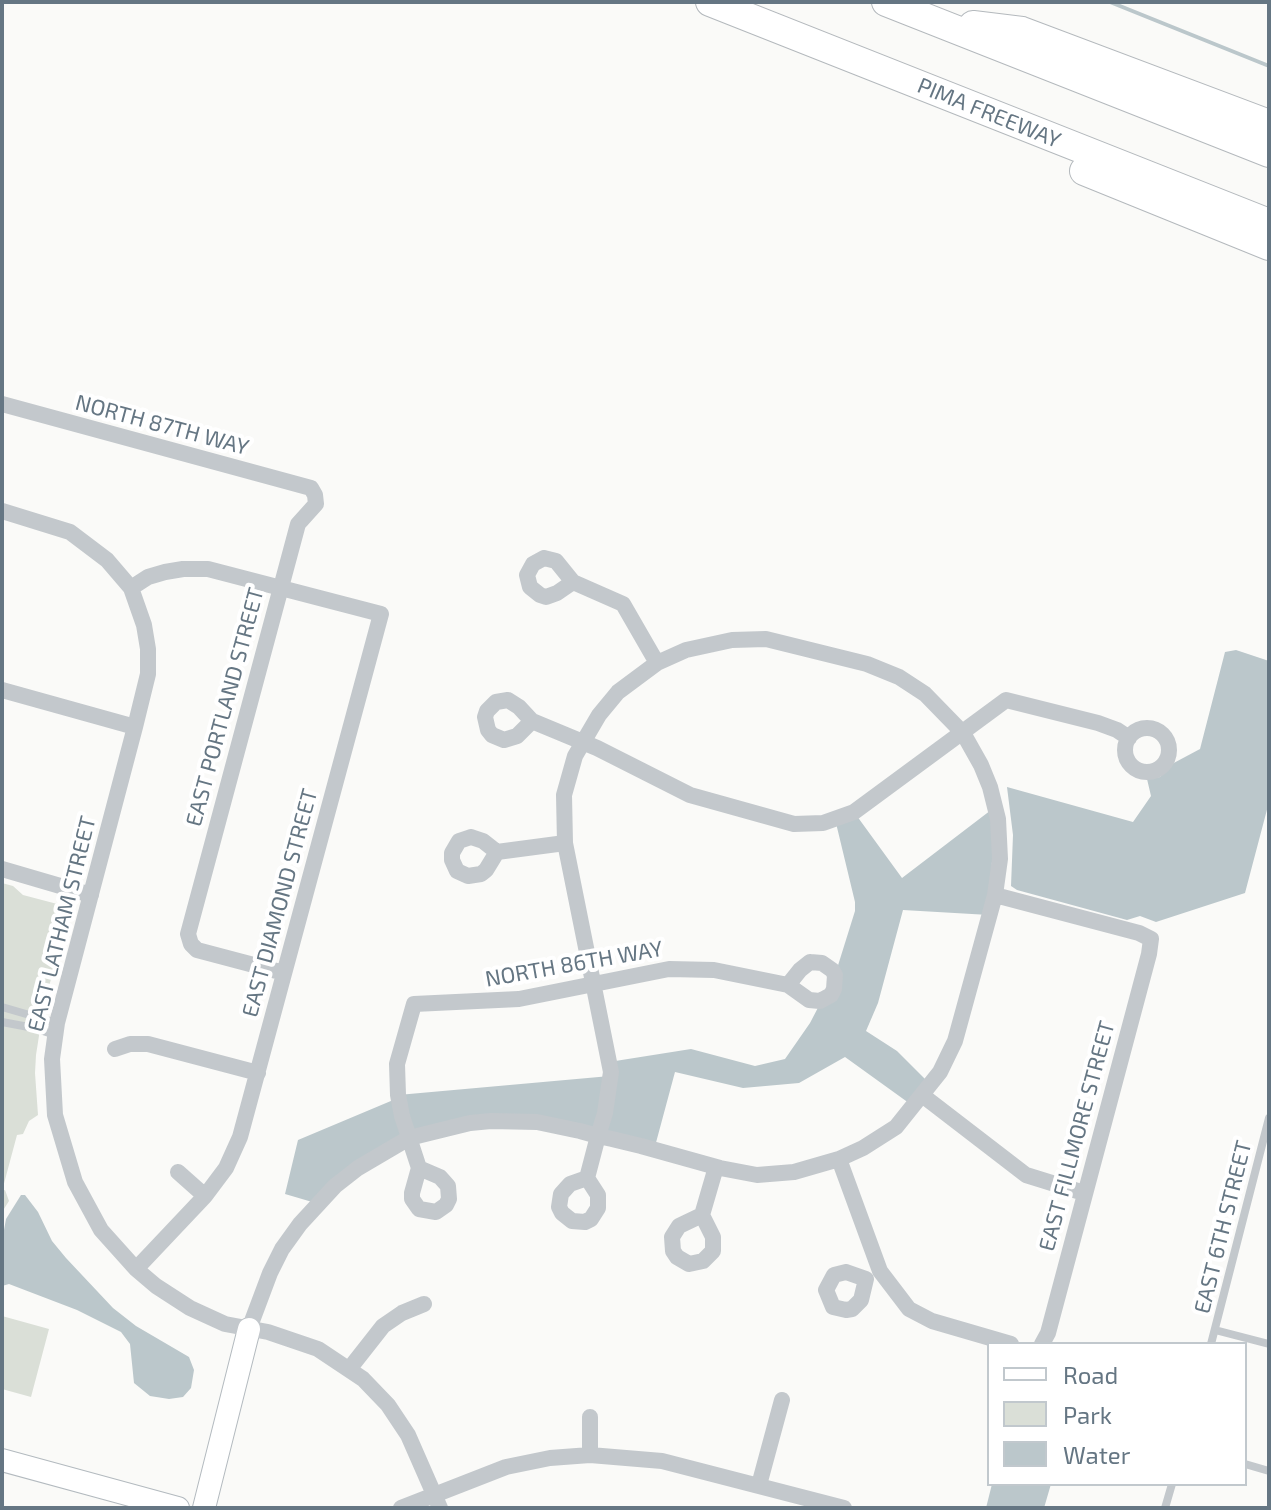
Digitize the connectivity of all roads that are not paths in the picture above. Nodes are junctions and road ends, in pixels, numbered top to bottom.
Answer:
1 (710, 2) edge
2 (886, 2) edge
3 (936, 22) junction
4 (988, 113) junction
5 (1269, 124) edge
6 (1269, 153) edge
7 (1269, 223) edge
8 (1269, 246) edge
9 (2, 404) edge
10 (311, 488) joint
11 (2, 511) edge
12 (573, 582) dead end
13 (280, 587) junction
14 (131, 588) junction
15 (657, 663) junction
16 (2, 690) edge
17 (532, 721) dead end
18 (135, 727) junction
19 (963, 733) junction
20 (1129, 738) dead end
21 (581, 742) junction
22 (565, 843) junction
23 (497, 852) dead end
24 (2, 869) edge
25 (91, 895) junction
26 (995, 895) junction
27 (284, 973) junction
28 (593, 984) junction
29 (788, 985) dead end
30 (2, 1007) edge
31 (2, 1022) edge
32 (56, 1029) junction
33 (115, 1049) dead end
34 (258, 1073) junction
35 (922, 1095) junction
36 (1269, 1118) edge
37 (598, 1136) junction
38 (409, 1138) junction
39 (839, 1159) junction
40 (716, 1167) junction
41 (419, 1168) dead end
42 (178, 1172) dead end
43 (587, 1178) dead end
44 (1084, 1193) junction
45 (205, 1196) junction
46 (702, 1215) dead end
47 (136, 1269) junction
48 (424, 1304) dead end
49 (249, 1329) junction
50 (1215, 1330) junction
51 (1004, 1342) edge
52 (1043, 1342) edge
53 (1212, 1342) edge
54 (1269, 1344) edge
55 (350, 1368) junction
56 (782, 1400) dead end
57 (590, 1417) dead end
58 (590, 1455) junction
59 (2, 1460) edge
60 (1247, 1465) edge
61 (1269, 1471) edge
62 (759, 1485) junction
63 (1171, 1486) edge
64 (437, 1501) edge
65 (178, 1508) edge
66 (204, 1508) edge
67 (401, 1508) edge
68 (844, 1508) edge
69 (1165, 1508) edge

1 - 4 highway, PIMA FREEWAY
2 - 3 highway
3 - 5 highway
3 - 6 highway
4 - 7 highway, PIMA FREEWAY
4 - 8 highway
9 - 10 street, NORTH 87TH WAY
10 - 13 street, EAST PORTLAND STREET
11 - 14 street
12 - 15 street
13 - 14 street
13 - 27 street, EAST PORTLAND STREET
13 - 27 street, EAST DIAMOND STREET
14 - 18 street, EAST LATHAM STREET
15 - 19 street
15 - 21 street
16 - 18 street
17 - 21 street
18 - 25 street, EAST LATHAM STREET
19 - 20 street
19 - 21 street
19 - 26 street
21 - 22 street
22 - 23 street
22 - 28 street
24 - 25 street
25 - 32 street, EAST LATHAM STREET
26 - 35 street
26 - 44 street, EAST FILLMORE STREET
27 - 34 street, EAST DIAMOND STREET
28 - 29 street, NORTH 86TH WAY
28 - 37 street
28 - 38 street, NORTH 86TH WAY
30 - 32 lane
31 - 32 lane
32 - 47 street, EAST LATHAM STREET
33 - 34 street
34 - 45 street, EAST DIAMOND STREET
35 - 39 street
35 - 44 street
36 - 50 lane, EAST 6TH STREET
37 - 38 street
37 - 40 street
37 - 43 street
38 - 41 street
38 - 49 street
39 - 40 street
39 - 51 street
40 - 46 street
42 - 45 street
44 - 52 street, EAST FILLMORE STREET
45 - 47 street, EAST DIAMOND STREET
47 - 49 street, EAST LATHAM STREET
48 - 55 street
49 - 55 street, EAST LATHAM STREET
49 - 66 street
50 - 53 lane, EAST 6TH STREET
50 - 54 lane
55 - 64 street, EAST LATHAM STREET
56 - 62 street
57 - 58 street
58 - 62 street
58 - 64 street
59 - 65 street
60 - 61 lane
62 - 68 street
63 - 69 lane
64 - 67 street

